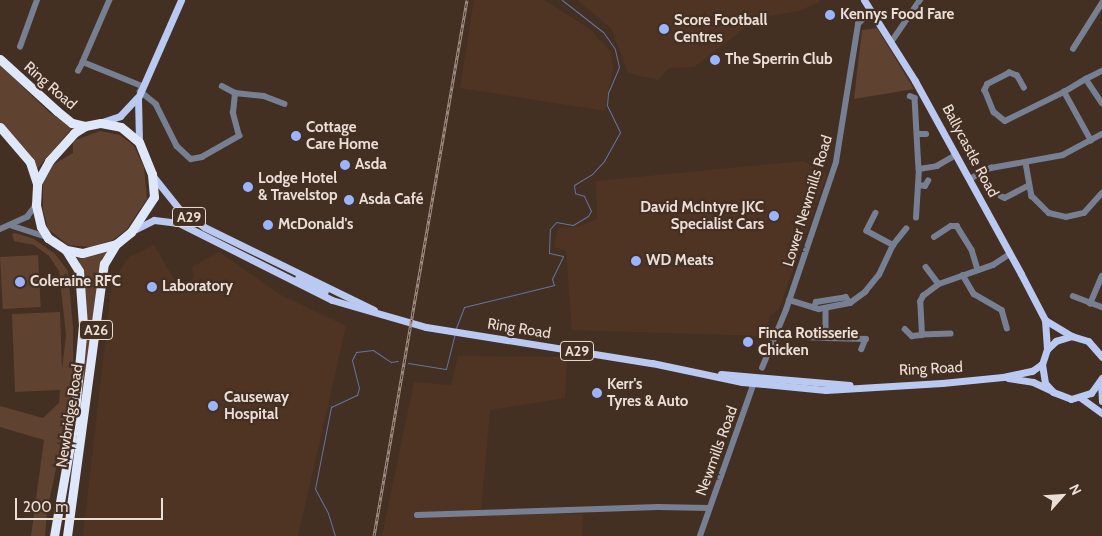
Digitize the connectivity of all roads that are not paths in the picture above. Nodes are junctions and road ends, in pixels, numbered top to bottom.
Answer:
1 (37, 0) edge
2 (110, 0) edge
3 (181, 0) edge
4 (864, 0) edge
5 (920, 0) edge
6 (1102, 3) edge
7 (871, 10) junction
8 (892, 40) junction
9 (20, 47) dead end
10 (1073, 49) dead end
11 (0, 60) edge
12 (82, 62) junction
13 (78, 71) dead end
14 (1102, 71) edge
15 (1086, 79) junction
16 (222, 86) dead end
17 (1024, 88) dead end
18 (140, 92) junction
19 (1064, 92) junction
20 (235, 93) junction
21 (910, 96) dead end
22 (1102, 103) edge
23 (286, 104) dead end
24 (100, 123) junction
25 (85, 126) junction
26 (0, 127) edge
27 (917, 134) junction
28 (926, 134) dead end
29 (1102, 134) edge
30 (1091, 141) junction
31 (139, 142) junction
32 (956, 155) junction
33 (1026, 163) junction
34 (919, 169) junction
35 (152, 174) junction
36 (970, 179) junction
37 (928, 181) dead end
38 (37, 183) junction
39 (918, 185) junction
40 (1029, 185) junction
41 (1102, 194) edge
42 (1001, 196) dead end
43 (36, 205) junction
44 (876, 212) dead end
45 (916, 218) dead end
46 (14, 226) junction
47 (0, 229) edge
48 (906, 229) dead end
49 (131, 232) junction
50 (934, 237) dead end
51 (48, 238) junction
52 (116, 244) junction
53 (893, 245) junction
54 (66, 250) junction
55 (1010, 254) junction
56 (926, 267) dead end
57 (978, 270) junction
58 (963, 275) junction
59 (1102, 276) edge
60 (298, 278) dead end
61 (939, 284) junction
62 (1073, 296) dead end
63 (789, 300) junction
64 (850, 303) junction
65 (1090, 304) junction
66 (1102, 307) edge
67 (814, 308) junction
68 (826, 308) junction
69 (367, 311) junction
70 (381, 314) junction
71 (1045, 320) junction
72 (1007, 328) dead end
73 (905, 329) dead end
74 (951, 334) dead end
75 (922, 335) junction
76 (1072, 336) junction
77 (806, 337) dead end
78 (826, 338) junction
79 (1088, 341) junction
80 (1102, 345) edge
81 (862, 349) dead end
82 (1048, 349) junction
83 (1102, 357) edge
84 (1042, 364) junction
85 (762, 368) dead end
86 (713, 374) junction
87 (757, 375) junction
88 (1002, 377) junction
89 (1101, 380) edge
90 (754, 384) junction
91 (860, 386) junction
92 (1053, 392) junction
93 (1081, 398) junction
94 (1102, 401) edge
95 (1102, 413) edge
96 (709, 508) junction
97 (417, 515) dead end
98 (54, 536) edge
99 (67, 536) edge
100 (700, 536) edge

1 - 9 street
2 - 12 street
3 - 18 main road
4 - 7 main road, Ballycastle Road
5 - 8 street
6 - 10 street
7 - 8 main road, Ballycastle Road
7 - 63 street, Lower Newmills Road
8 - 32 main road, Ballycastle Road
11 - 25 highway, Ring Road
12 - 13 street
12 - 18 street
14 - 15 street
15 - 19 street
15 - 22 street
16 - 20 street
17 - 19 street
18 - 20 street
18 - 24 main road
18 - 31 main road
19 - 30 street
20 - 23 street
21 - 27 street
24 - 25 highway
24 - 31 highway
25 - 38 highway
26 - 38 highway
27 - 28 street
27 - 34 street
29 - 30 street
30 - 33 street
31 - 35 highway, A29
32 - 34 street
32 - 36 main road, Ballycastle Road
33 - 36 street
33 - 40 street
34 - 39 street
35 - 49 highway, A29
35 - 70 main road, Ring Road / A29
36 - 55 main road, Ballycastle Road
37 - 39 street
38 - 43 highway
39 - 45 street
40 - 41 street
40 - 42 street
43 - 46 street
43 - 51 highway
44 - 53 street
46 - 47 street
46 - 51 street
48 - 53 street
49 - 52 highway, A29
49 - 69 main road, Ring Road / A29
50 - 57 street
51 - 54 highway
52 - 54 highway, A29
52 - 99 highway, Newbridge Road / A26
53 - 64 street
54 - 98 highway, Newbridge Road / A26
55 - 57 street
55 - 71 main road, Ballycastle Road
56 - 61 street
57 - 58 street
58 - 61 street
58 - 72 street
59 - 65 street
60 - 69 main road
61 - 75 street
62 - 65 street
63 - 67 street
63 - 85 street, Lower Newmills Road
64 - 67 street
64 - 68 street
65 - 66 street
67 - 68 street
68 - 78 street
69 - 70 main road, Ring Road / A29
70 - 86 main road, Ring Road / A29
71 - 76 main road
71 - 82 main road, Ballycastle Road
73 - 75 street
74 - 75 street
76 - 79 main road
76 - 82 main road
77 - 78 street
78 - 81 street
79 - 80 main road
79 - 83 main road
82 - 84 main road
84 - 88 main road, Ring Road / A29
84 - 92 main road
86 - 87 main road, Ring Road / A29
86 - 90 main road, Ring Road / A29
87 - 90 street, Newmills Road
87 - 91 main road, Ring Road / A29
88 - 91 main road, Ring Road / A29
88 - 92 main road, Ring Road / A29
89 - 93 main road
89 - 94 main road
90 - 91 main road, Ring Road / A29
90 - 96 street, Newmills Road
92 - 93 main road, A29
93 - 95 main road
96 - 97 street
96 - 100 street, Newmills Road

